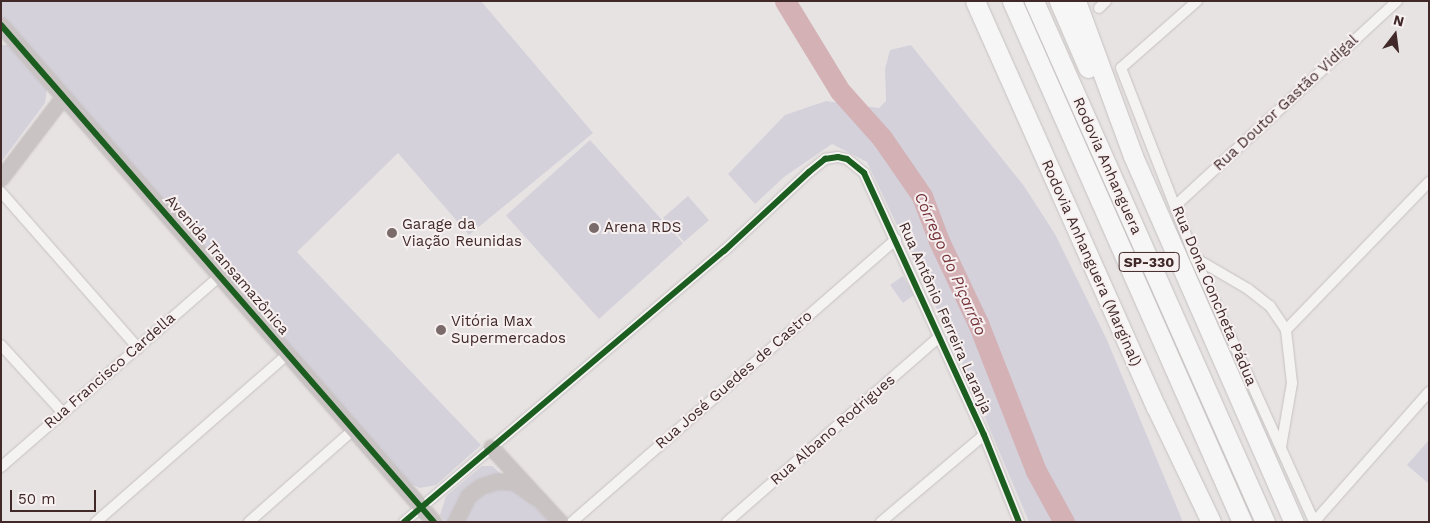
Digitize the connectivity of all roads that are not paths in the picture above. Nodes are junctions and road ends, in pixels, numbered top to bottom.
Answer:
1 (976, 1) edge
2 (1012, 1) edge
3 (1034, 1) edge
4 (1197, 1) edge
5 (1397, 1) edge
6 (1066, 6) edge
7 (3, 31) edge
8 (63, 96) junction
9 (1, 178) edge
10 (1429, 182) edge
11 (1, 192) edge
12 (1175, 206) junction
13 (896, 239) junction
14 (1195, 258) junction
15 (220, 276) junction
16 (1286, 330) junction
17 (940, 337) junction
18 (1, 345) edge
19 (138, 348) junction
20 (288, 354) junction
21 (1429, 392) edge
22 (1156, 407) junction
23 (62, 413) junction
24 (353, 430) junction
25 (984, 435) junction
26 (491, 447) junction
27 (1281, 447) junction
28 (1, 467) edge
29 (540, 500) junction
30 (421, 507) junction
31 (1292, 513) edge
32 (96, 522) edge
33 (249, 522) edge
34 (404, 522) edge
35 (434, 522) edge
36 (455, 522) edge
37 (560, 522) edge
38 (572, 522) edge
39 (727, 522) edge
40 (881, 522) edge
41 (1019, 522) edge
42 (1199, 522) edge
43 (1211, 522) edge
44 (1242, 522) edge
45 (1265, 522) edge
46 (1299, 522) edge
47 (1314, 522) edge

1 - 22 highway, Rodovia Anhanguera (Marginal)
2 - 44 highway, Rodovia Anhanguera / SP-330
3 - 45 highway, Rodovia Anhanguera / SP-330
4 - 12 street, Rua Dona Concheta Pádua
5 - 12 street, Rua Doutor Gastão Vidigal
6 - 31 highway
7 - 8 street, Avenida Transamazônica
8 - 9 street
8 - 15 street, Avenida Transamazônica
10 - 16 street
11 - 19 street
12 - 14 street, Rua Dona Concheta Pádua
13 - 17 street, Rua Antônio Ferreira Laranja
13 - 26 street, Rua Antônio Ferreira Laranja
13 - 38 street, Rua José Guedes de Castro
14 - 16 street
14 - 27 street, Rua Dona Concheta Pádua
15 - 19 street, Rua Francisco Cardella
15 - 20 street, Avenida Transamazônica
16 - 27 street
17 - 25 street, Rua Antônio Ferreira Laranja
17 - 39 street, Rua Albano Rodrigues
18 - 23 street
19 - 23 street, Rua Francisco Cardella
20 - 24 street, Avenida Transamazônica
20 - 32 street
21 - 47 street
22 - 42 highway
22 - 43 highway, Rodovia Anhanguera (Marginal)
23 - 28 street, Rua Francisco Cardella
24 - 30 street, Avenida Transamazônica
24 - 33 street
25 - 40 street
25 - 41 street, Rua Antônio Ferreira Laranja
26 - 29 street
26 - 30 street
27 - 47 street, Rua Dona Concheta Pádua
29 - 36 street
29 - 37 street
30 - 34 street
30 - 35 street, Avenida Transamazônica
31 - 46 highway

